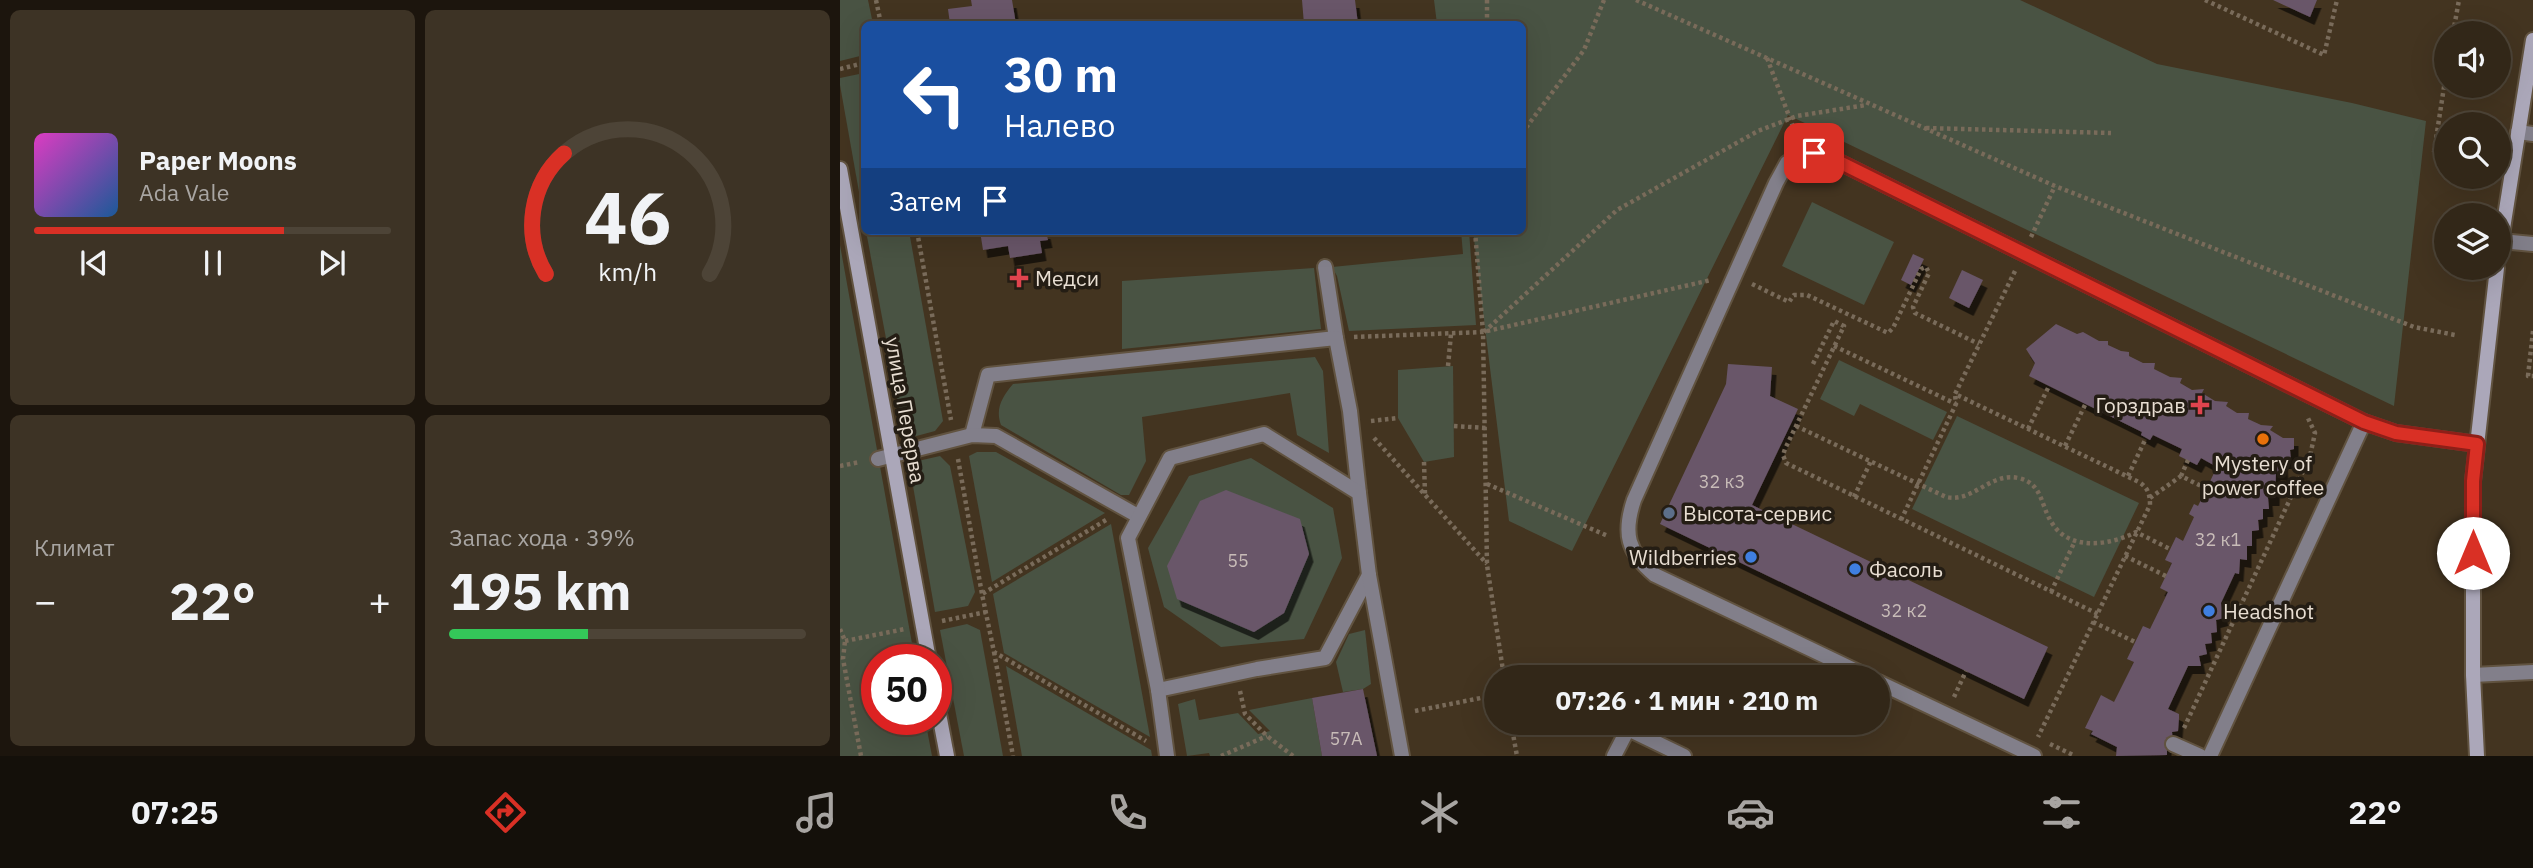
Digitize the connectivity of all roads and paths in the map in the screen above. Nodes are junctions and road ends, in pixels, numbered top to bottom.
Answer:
1 (876, 0) edge
2 (1487, 0) edge
3 (1604, 0) edge
4 (1636, 0) edge
5 (2205, 0) edge
6 (2337, 0) edge
7 (2459, 0) edge
8 (880, 21) edge
9 (1487, 21) edge
10 (2455, 21) edge
11 (2533, 40) edge
12 (1767, 58) junction
13 (861, 64) edge
14 (840, 69) edge
15 (1869, 104) junction
16 (1526, 128) edge
17 (1921, 128) junction
18 (2110, 133) dead end
19 (2526, 133) edge
20 (1803, 154) junction
21 (840, 169) edge
22 (2055, 186) junction
23 (2510, 203) edge
24 (918, 235) edge
25 (1475, 235) edge
26 (2533, 243) edge
27 (2511, 246) edge
28 (2020, 260) junction
29 (1325, 267) dead end
30 (1733, 275) junction
31 (2496, 280) edge
32 (2533, 331) edge
33 (1483, 332) junction
34 (1451, 334) junction
35 (2455, 335) dead end
36 (1336, 338) junction
37 (1979, 344) junction
38 (1835, 346) junction
39 (1813, 364) dead end
40 (1448, 366) dead end
41 (2533, 376) edge
42 (2049, 386) dead end
43 (1955, 394) junction
44 (1956, 404) junction
45 (2085, 405) dead end
46 (1350, 411) junction
47 (1398, 418) dead end
48 (1360, 422) junction
49 (2364, 422) junction
50 (1454, 426) dead end
51 (1796, 426) junction
52 (1486, 428) junction
53 (2028, 429) junction
54 (2315, 433) dead end
55 (972, 435) junction
56 (2146, 438) dead end
57 (955, 441) junction
58 (2477, 444) junction
59 (2065, 446) junction
60 (885, 457) junction
61 (2188, 460) dead end
62 (1871, 461) junction
63 (1424, 462) dead end
64 (2128, 476) junction
65 (2180, 476) junction
66 (1487, 484) junction
67 (1918, 484) junction
68 (2207, 489) dead end
69 (1359, 493) junction
70 (1425, 495) junction
71 (1854, 497) junction
72 (2150, 498) junction
73 (1132, 513) junction
74 (1901, 520) junction
75 (2136, 532) junction
76 (2075, 541) junction
77 (1631, 546) junction
78 (2170, 549) dead end
79 (2125, 556) junction
80 (1488, 565) junction
81 (1369, 575) junction
82 (2166, 576) dead end
83 (2051, 592) junction
84 (982, 594) junction
85 (986, 612) junction
86 (2098, 614) junction
87 (939, 622) dead end
88 (2093, 622) junction
89 (909, 628) dead end
90 (840, 629) edge
91 (845, 641) junction
92 (2135, 642) dead end
93 (926, 644) edge
94 (994, 652) junction
95 (842, 659) edge
96 (1502, 665) edge
97 (1844, 665) edge
98 (1966, 671) dead end
99 (2533, 672) edge
100 (2473, 676) junction
101 (1239, 682) dead end
102 (1890, 688) edge
103 (1158, 690) junction
104 (1484, 697) edge
105 (1953, 698) dead end
106 (1395, 715) junction
107 (943, 735) edge
108 (1513, 735) edge
109 (1599, 735) edge
110 (1267, 736) junction
111 (2175, 744) joint
112 (1617, 751) edge
113 (1167, 755) edge
114 (2032, 755) edge
115 (861, 756) edge
116 (947, 756) edge
117 (1013, 756) edge
118 (1221, 756) edge
119 (1293, 756) edge
120 (1402, 756) edge
121 (1517, 756) edge
122 (1684, 756) edge
123 (2200, 756) edge
124 (2210, 756) edge
125 (2476, 756) edge

1 - 8 path
2 - 9 path
3 - 16 path
4 - 12 path
5 - 6 path
7 - 10 path
11 - 19 main road
12 - 15 path
12 - 20 path
13 - 14 path
15 - 17 path
15 - 33 path
17 - 18 path
17 - 22 path
19 - 23 main road
20 - 28 lane
20 - 30 lane
21 - 60 main road, улица Перерва
22 - 28 path
22 - 35 path
24 - 57 path
25 - 33 path
26 - 27 lane
28 - 37 path
28 - 49 lane
29 - 36 lane
30 - 33 path
30 - 37 path
30 - 77 lane
31 - 58 main road
32 - 41 path
33 - 34 path
33 - 52 path
34 - 36 path
34 - 40 path
36 - 46 lane
36 - 55 lane
37 - 43 path
38 - 39 path
38 - 44 path
38 - 51 path
42 - 53 path
43 - 44 path
43 - 53 path
44 - 67 path
45 - 59 path
46 - 48 path
46 - 69 lane
47 - 48 path
48 - 70 path
49 - 58 lane
49 - 124 lane
50 - 52 path
51 - 62 path
51 - 71 path
52 - 66 path
53 - 59 path
54 - 111 path
55 - 57 lane
55 - 73 lane
56 - 64 path
57 - 60 lane
57 - 84 path
58 - 100 main road
59 - 64 path
60 - 93 main road, улица Перерва
61 - 65 path
62 - 67 path
62 - 71 path
63 - 70 path
64 - 72 path
65 - 68 path
65 - 72 path
66 - 77 path
66 - 80 path
67 - 74 path
67 - 76 path
69 - 73 lane
69 - 81 lane
70 - 80 path
71 - 74 path
72 - 75 path
73 - 84 path
73 - 103 lane
74 - 83 path
75 - 76 path
75 - 78 path
75 - 79 path
76 - 83 path
77 - 97 lane
79 - 82 path
79 - 86 path
80 - 96 path
81 - 103 lane
81 - 106 lane
83 - 86 path
84 - 85 path
85 - 87 path
85 - 94 path
86 - 88 path
88 - 92 path
88 - 114 path
89 - 91 path
90 - 91 path
91 - 95 path
94 - 113 path
94 - 117 path
95 - 115 path
98 - 105 path
99 - 100 lane
100 - 125 main road
101 - 110 path
102 - 114 lane
103 - 113 lane
104 - 106 path
106 - 120 lane
107 - 116 main road
108 - 121 path
109 - 112 path
110 - 118 path
110 - 119 path
111 - 123 lane
112 - 122 lane

